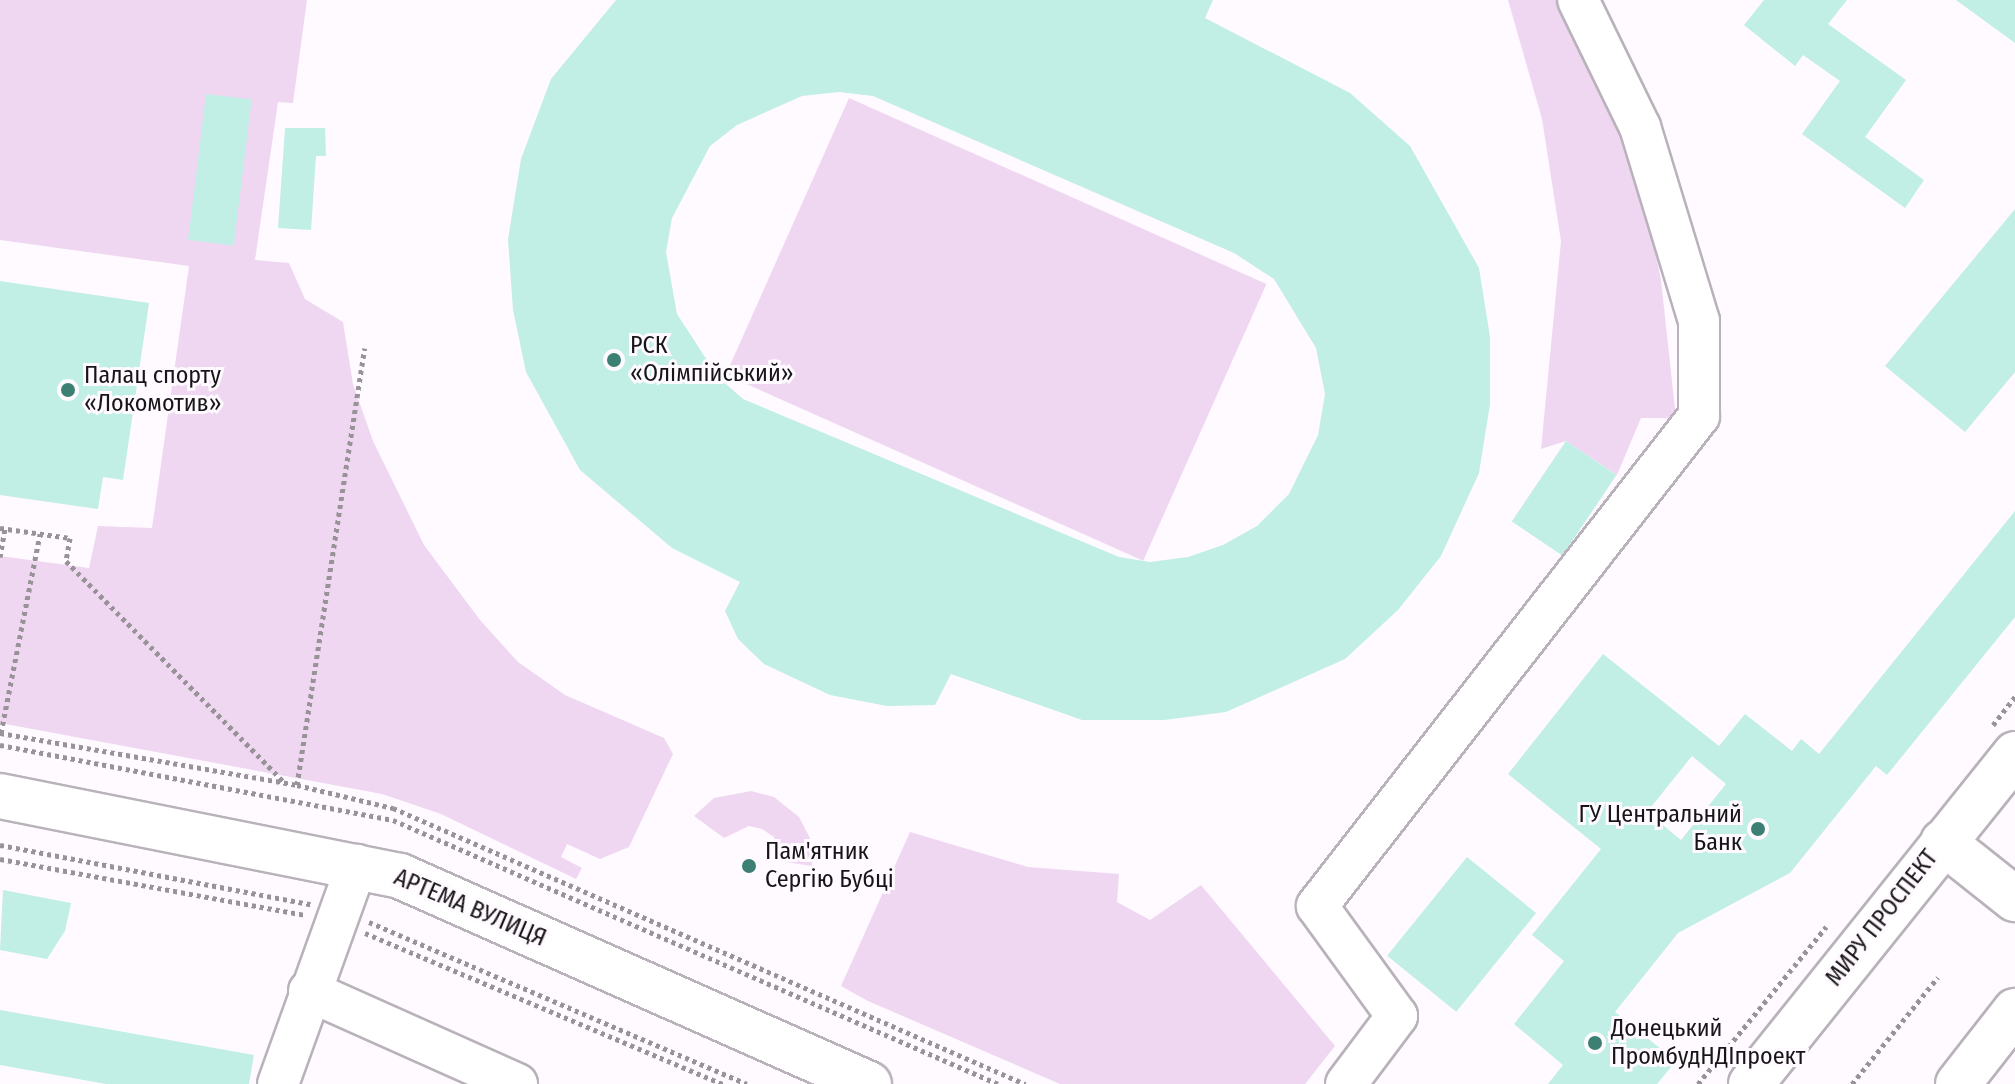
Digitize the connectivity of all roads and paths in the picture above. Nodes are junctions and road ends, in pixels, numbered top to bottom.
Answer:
1 (1578, 0) edge
2 (365, 348) dead end
3 (3, 529) edge
4 (40, 534) junction
5 (0, 557) edge
6 (1, 733) edge
7 (2015, 754) edge
8 (286, 784) junction
9 (297, 785) junction
10 (0, 796) edge
11 (1943, 842) junction
12 (0, 845) edge
13 (0, 859) edge
14 (357, 865) junction
15 (2015, 899) edge
16 (338, 915) junction
17 (1938, 977) dead end
18 (309, 991) junction
19 (2015, 1011) edge
20 (278, 1084) edge
21 (517, 1084) edge
22 (723, 1084) edge
23 (747, 1084) edge
24 (869, 1084) edge
25 (1025, 1084) edge
26 (1346, 1084) edge
27 (1751, 1084) edge
28 (1852, 1084) edge
29 (1958, 1084) edge

1 - 26 lane
2 - 9 path
3 - 4 path
3 - 5 path
4 - 6 path
4 - 8 path
6 - 8 path
7 - 11 main road, МИРУ ПРОСПЕКТ
8 - 9 path
9 - 25 path
10 - 14 main road, АРТЕМА ВУЛИЦЯ
11 - 15 main road
11 - 27 main road, МИРУ ПРОСПЕКТ
12 - 16 path
13 - 16 path
14 - 16 lane
14 - 24 main road, АРТЕМА ВУЛИЦЯ
16 - 18 lane
16 - 22 path
16 - 23 path
17 - 28 path
18 - 20 lane
18 - 21 lane
19 - 29 main road

